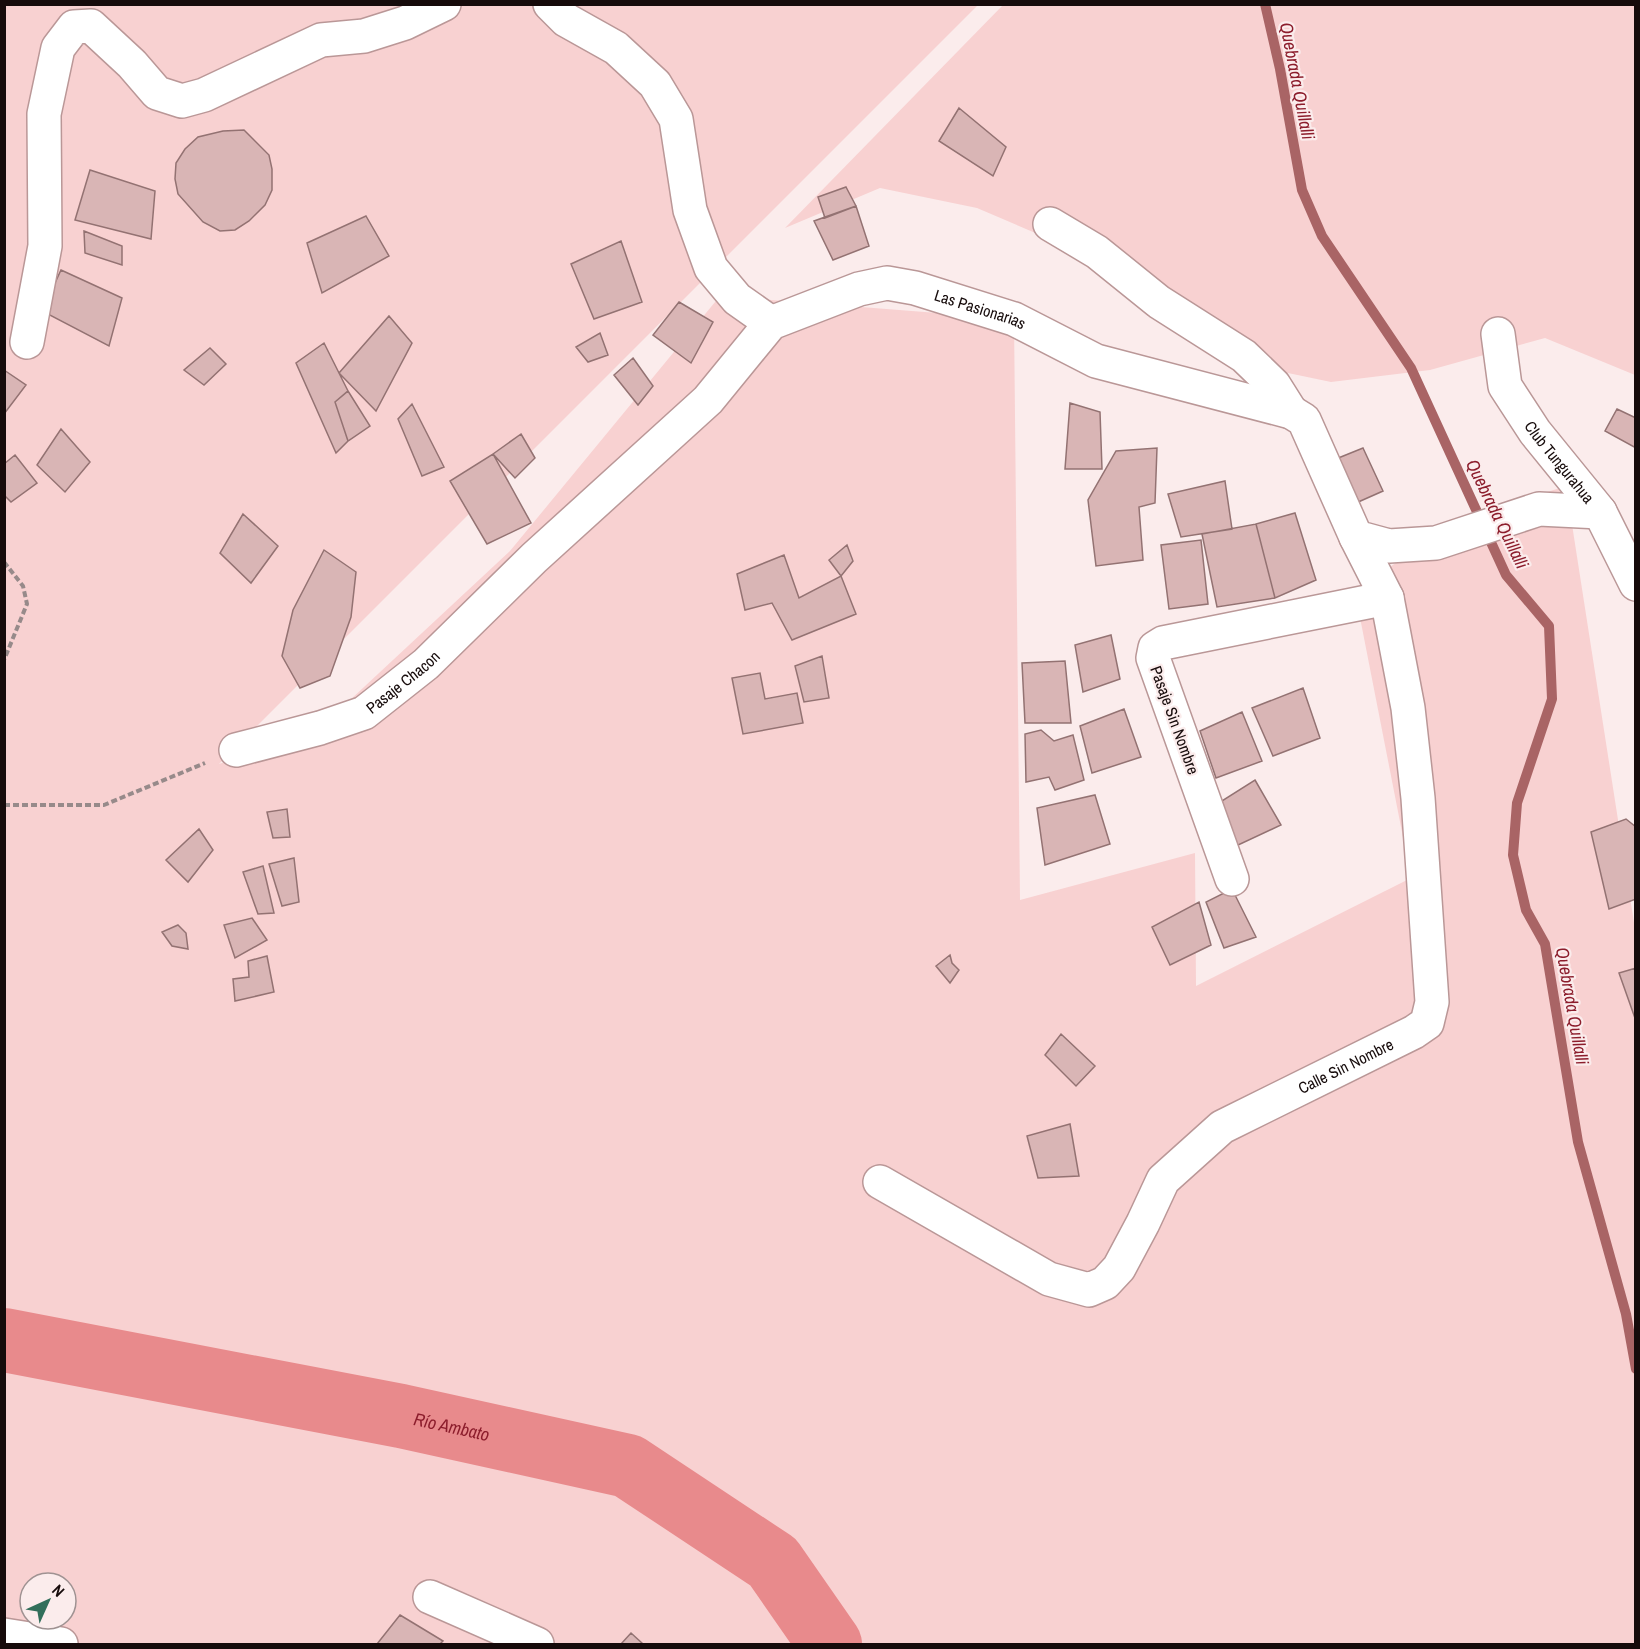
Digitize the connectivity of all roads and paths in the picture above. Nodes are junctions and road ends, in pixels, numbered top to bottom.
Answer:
1 (444, 4) edge
2 (550, 4) edge
3 (1050, 224) dead end
4 (771, 323) junction
5 (1498, 334) dead end
6 (27, 342) dead end
7 (1291, 412) junction
8 (1600, 512) junction
9 (1356, 537) junction
10 (534, 558) joint
11 (4, 562) edge
12 (1635, 585) edge
13 (1387, 598) junction
14 (4, 660) edge
15 (236, 750) joint
16 (4, 805) edge
17 (1232, 879) dead end
18 (880, 1182) dead end
19 (430, 1597) dead end
20 (4, 1635) edge
21 (61, 1644) edge
22 (537, 1644) edge

1 - 6 street
2 - 4 street
3 - 7 street
4 - 7 street, Las Pasionarias
4 - 10 street, Las Pasionarias
5 - 8 street, Club Tungurahua
7 - 9 street
8 - 9 street
8 - 12 street, Club Tungurahua
9 - 13 street, Calle Sin Nombre
10 - 15 street, Pasaje Chacon
11 - 14 path
13 - 17 street, Pasaje Sin Nombre
13 - 18 street, Calle Sin Nombre
15 - 16 path
19 - 22 street
20 - 21 street

